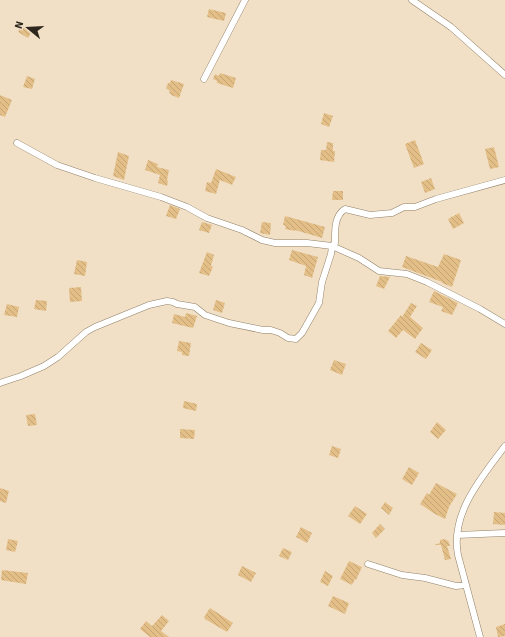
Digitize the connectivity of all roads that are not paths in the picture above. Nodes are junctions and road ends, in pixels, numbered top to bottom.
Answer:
1 (245, 0) edge
2 (412, 0) edge
3 (505, 75) edge
4 (204, 79) dead end
5 (17, 143) dead end
6 (505, 180) edge
7 (332, 246) junction
8 (505, 324) edge
9 (0, 383) edge
10 (505, 446) edge
11 (505, 533) edge
12 (457, 535) junction
13 (368, 564) dead end
14 (466, 585) junction
15 (480, 637) edge

1 - 4 street
2 - 3 street
5 - 7 street
6 - 7 street
7 - 8 street
7 - 9 street
10 - 12 street
11 - 12 street
12 - 14 street
13 - 14 street
14 - 15 street

